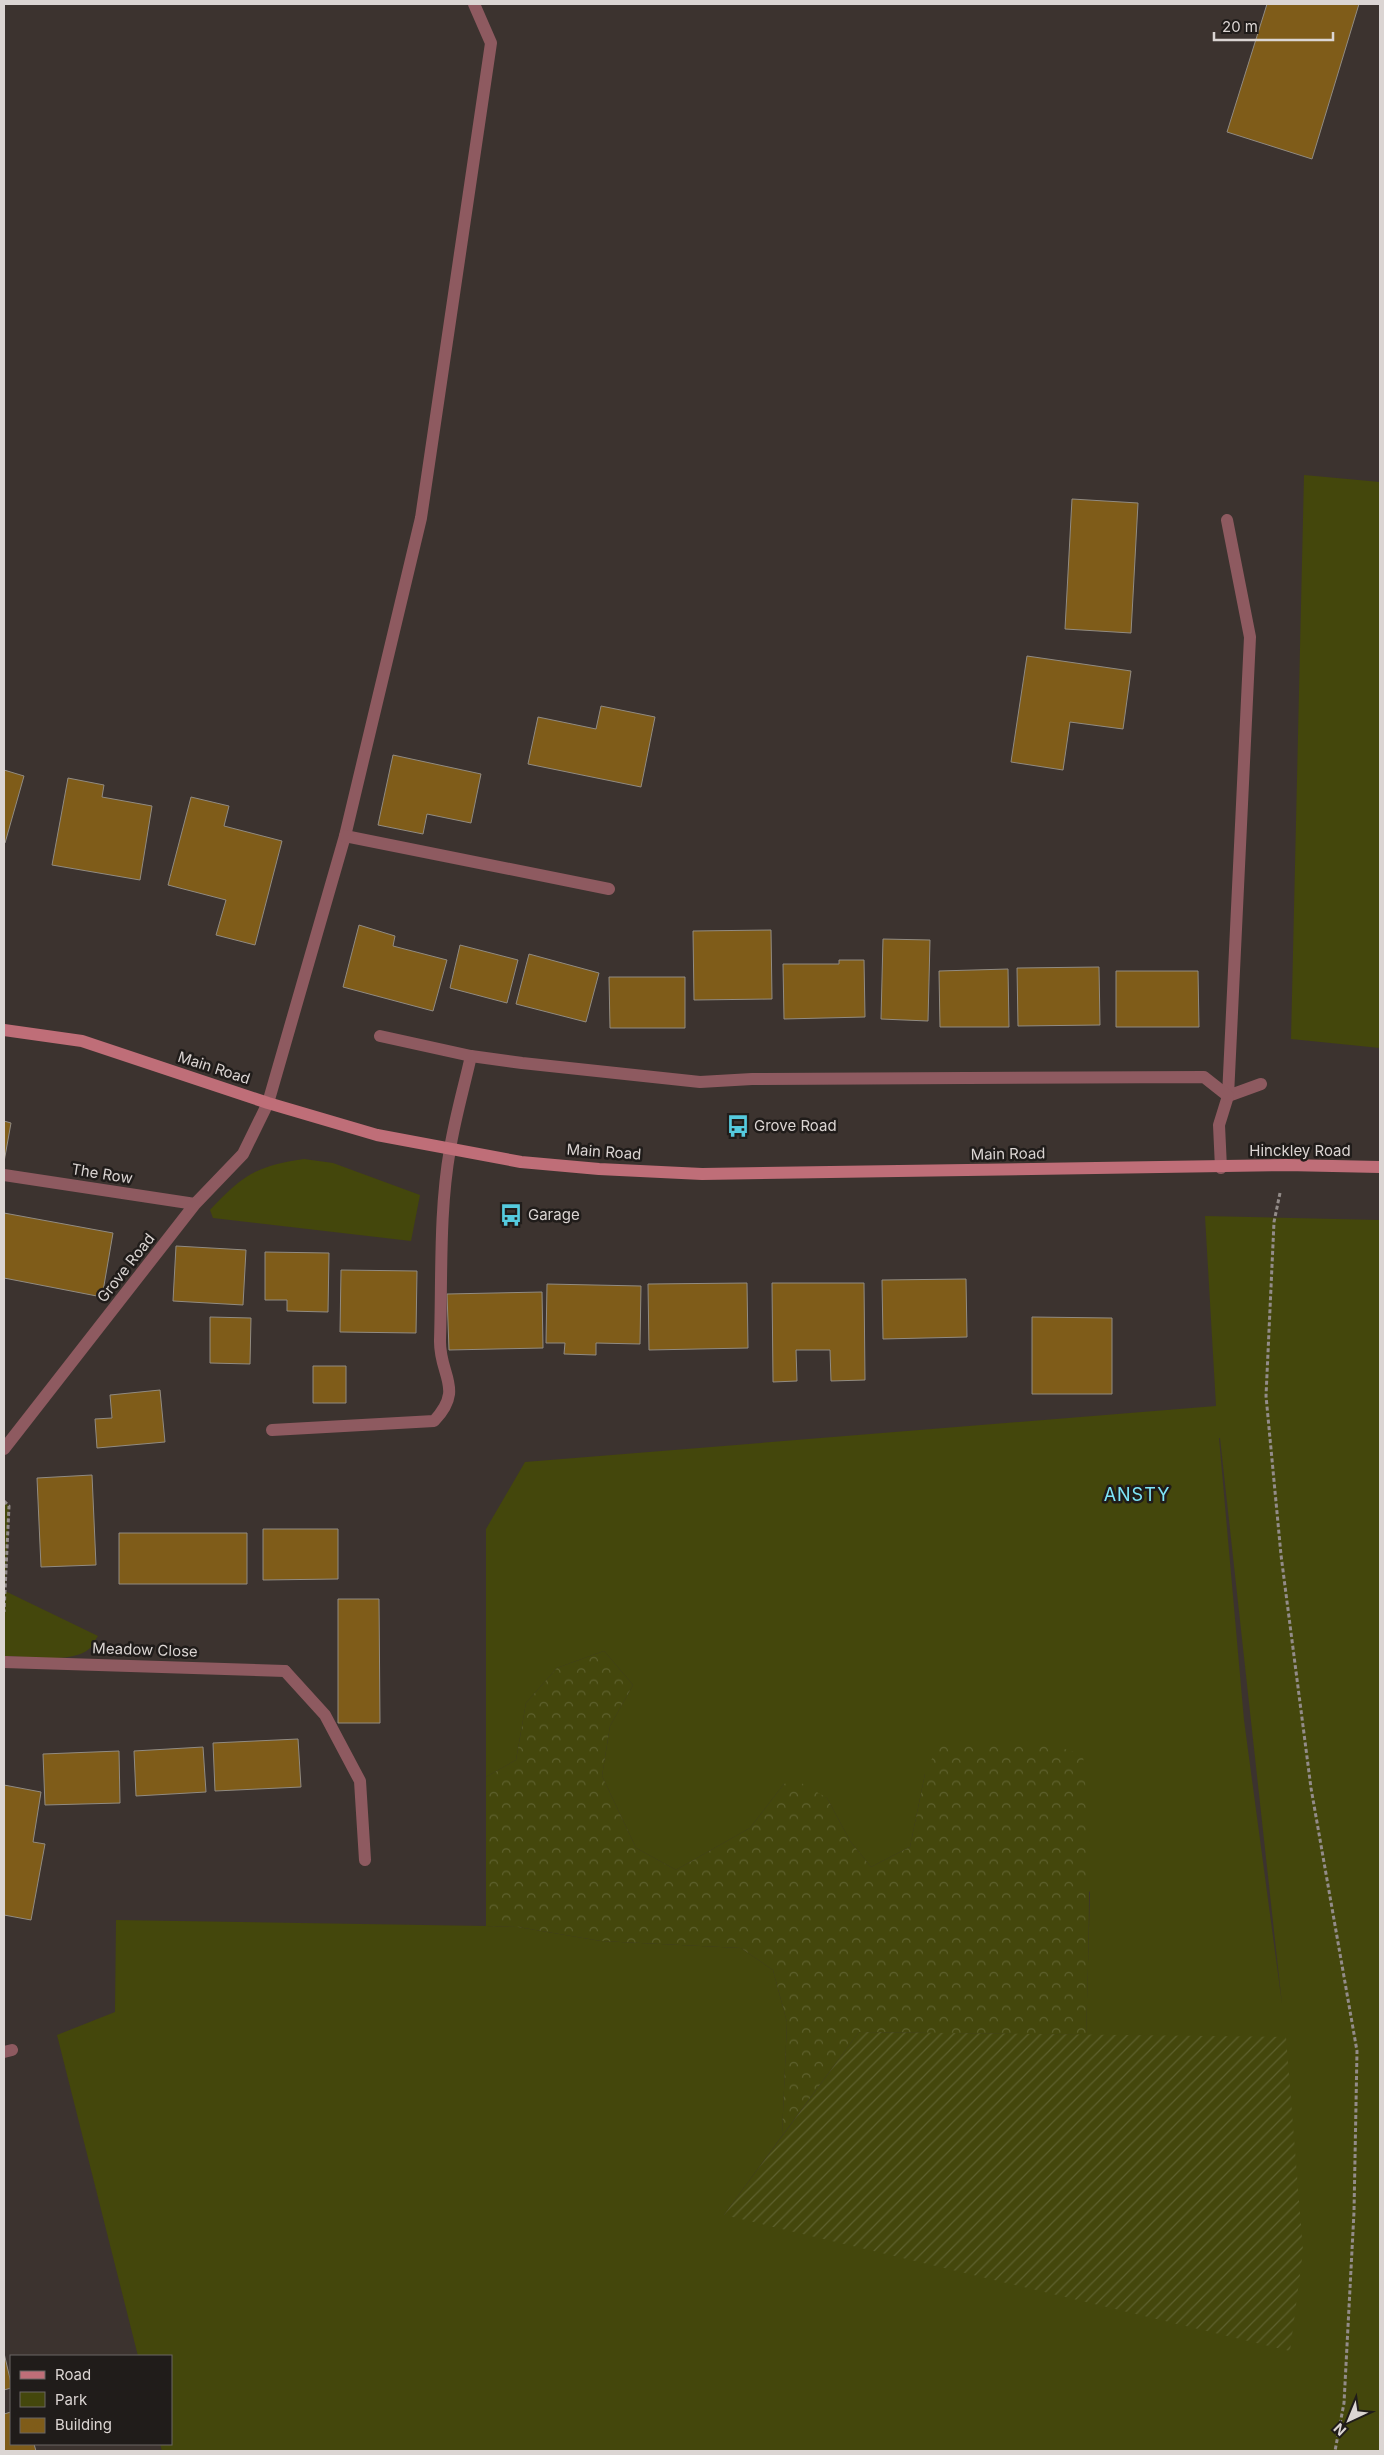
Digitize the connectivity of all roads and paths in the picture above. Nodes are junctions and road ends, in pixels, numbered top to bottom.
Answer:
1 (474, 4) edge
2 (1227, 520) dead end
3 (345, 836) junction
4 (609, 889) dead end
5 (4, 1030) edge
6 (380, 1036) dead end
7 (471, 1056) junction
8 (1261, 1084) dead end
9 (1228, 1096) junction
10 (268, 1103) junction
11 (450, 1149) junction
12 (1286, 1165) junction
13 (1380, 1167) edge
14 (1221, 1168) junction
15 (4, 1175) edge
16 (195, 1204) junction
17 (272, 1430) dead end
18 (4, 1449) edge
19 (4, 1501) edge
20 (4, 1612) edge
21 (4, 1662) edge
22 (365, 1860) dead end
23 (1335, 2451) edge

1 - 3 street, Grove Road
2 - 9 street
3 - 4 street
3 - 10 street, Grove Road
5 - 10 main road, Main Road
6 - 7 street
7 - 9 street
7 - 11 street
8 - 9 street
9 - 14 street
10 - 11 main road, Main Road
10 - 16 street, Grove Road
11 - 14 main road, Main Road
11 - 17 street
12 - 13 main road, Hinckley Road
12 - 14 main road, Hinckley Road
12 - 23 path
15 - 16 street, The Row
16 - 18 street, Grove Road
19 - 20 path
21 - 22 street, Meadow Close

